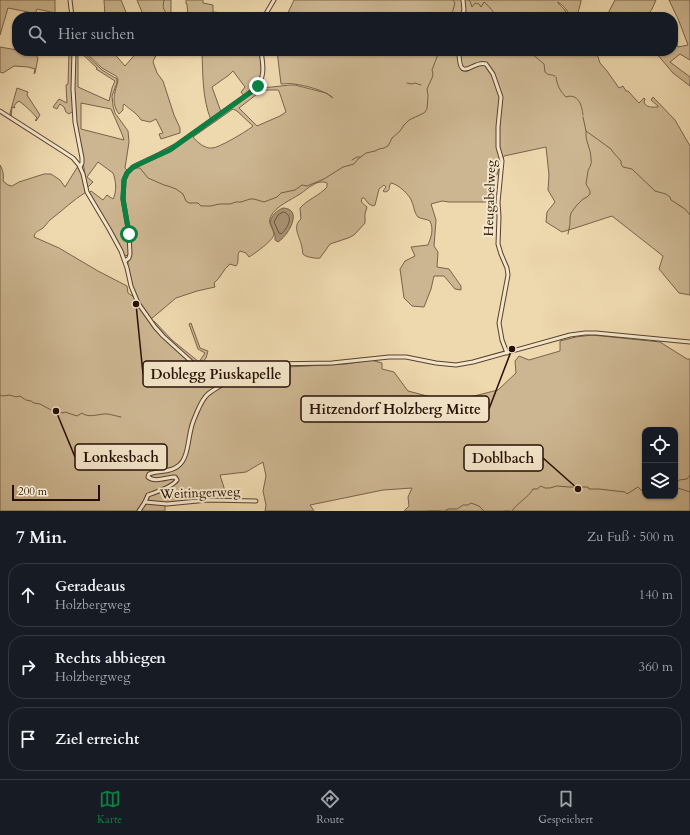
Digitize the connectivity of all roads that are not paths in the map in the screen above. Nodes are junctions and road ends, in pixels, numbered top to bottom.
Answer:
1 (70, 0) edge
2 (274, 0) edge
3 (463, 0) edge
4 (71, 12) edge
5 (267, 12) edge
6 (463, 12) edge
7 (74, 56) edge
8 (262, 56) edge
9 (459, 56) edge
10 (0, 111) edge
11 (80, 167) junction
12 (125, 261) junction
13 (690, 342) edge
14 (507, 352) junction
15 (227, 379) junction
16 (256, 501) dead end
17 (145, 502) junction
18 (139, 511) edge

1 - 4 street
2 - 5 street
3 - 6 street
7 - 11 street
8 - 12 street
9 - 14 street, Heugabelweg
10 - 11 street
11 - 12 street
12 - 15 street
13 - 14 street
14 - 15 street
15 - 17 street
16 - 17 street, Weitingerweg
17 - 18 street

